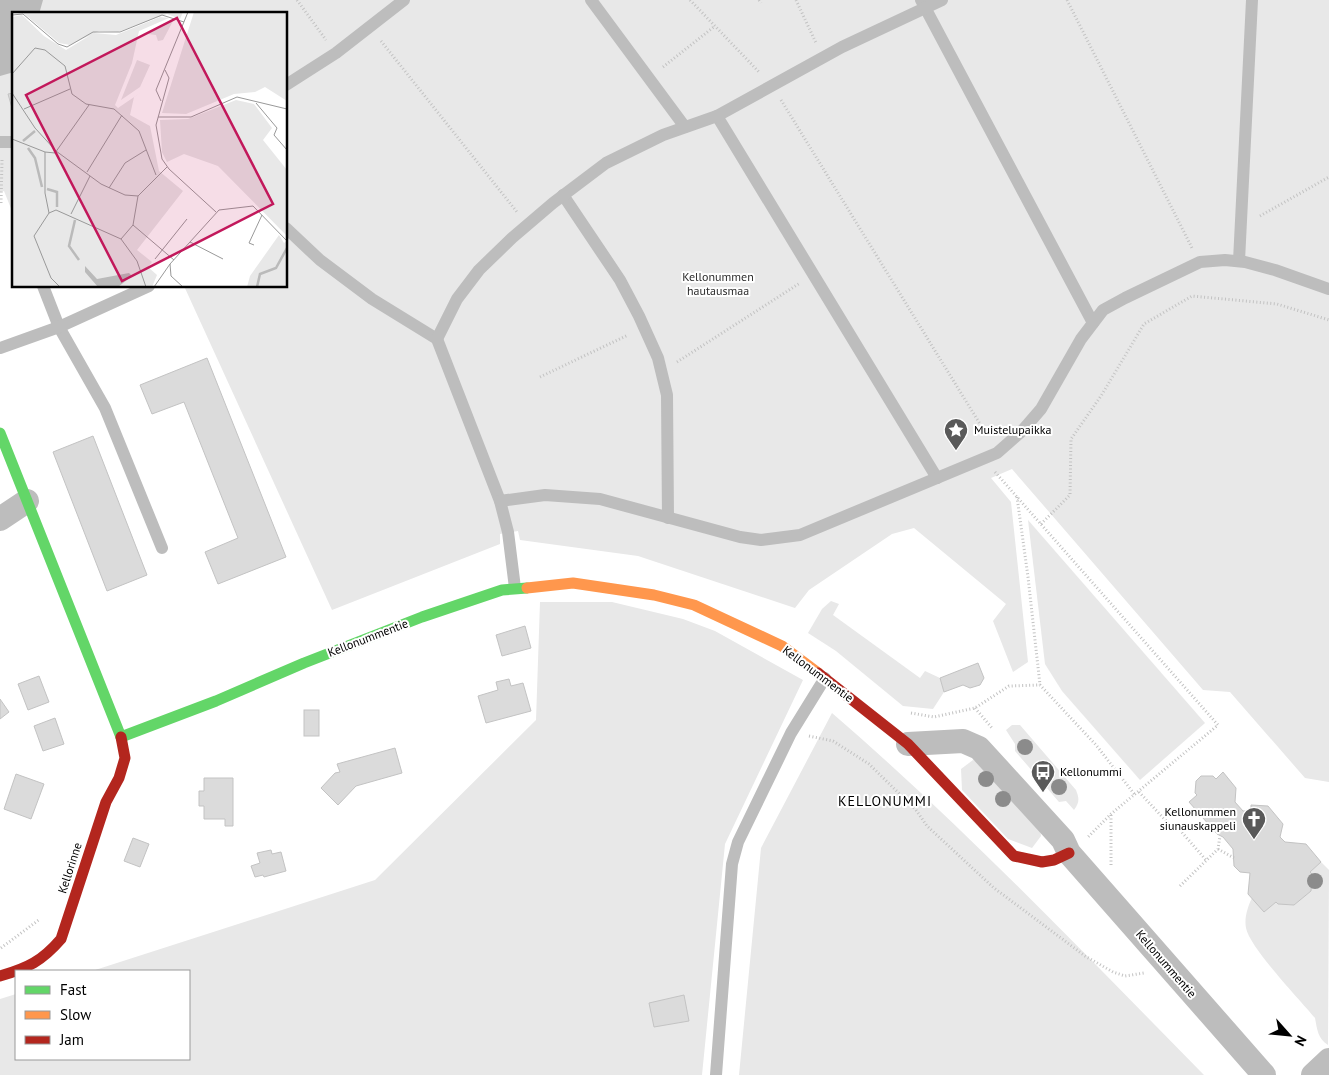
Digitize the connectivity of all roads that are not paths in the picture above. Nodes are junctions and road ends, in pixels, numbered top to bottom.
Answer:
1 (404, 0) edge
2 (591, 0) edge
3 (942, 0) edge
4 (1252, 0) edge
5 (923, 4) edge
6 (288, 85) edge
7 (717, 116) junction
8 (685, 127) junction
9 (563, 195) junction
10 (288, 232) edge
11 (1239, 261) junction
12 (44, 288) edge
13 (146, 288) edge
14 (1329, 289) edge
15 (1094, 323) junction
16 (59, 327) junction
17 (437, 339) junction
18 (0, 348) edge
19 (0, 433) edge
20 (937, 478) junction
21 (27, 501) junction
22 (500, 501) junction
23 (668, 518) junction
24 (0, 519) edge
25 (162, 548) dead end
26 (515, 588) junction
27 (825, 678) junction
28 (121, 737) junction
29 (908, 744) junction
30 (1069, 853) junction
31 (21, 970) edge
32 (15, 972) edge
33 (0, 976) edge
34 (1329, 1060) edge
35 (716, 1075) edge
36 (1264, 1075) edge
37 (1313, 1075) edge

1 - 6 lane
2 - 8 lane
3 - 5 lane
4 - 11 lane
5 - 7 lane
5 - 15 lane
7 - 8 lane
7 - 20 lane
8 - 9 lane
9 - 17 lane
9 - 23 lane
10 - 17 lane
11 - 14 lane
11 - 15 lane
12 - 16 lane
13 - 16 lane
15 - 20 lane
16 - 18 lane
16 - 25 lane
17 - 22 lane
19 - 21 street
20 - 23 lane
21 - 24 street
21 - 28 street
22 - 23 lane
22 - 26 lane
26 - 27 street, Kellonummentie
26 - 28 street, Kellonummentie
27 - 29 street, Kellonummentie
27 - 35 lane
28 - 31 street, Kellorinne
29 - 30 street, Kellonummentie
29 - 30 street, Kellonummentie
30 - 36 street, Kellonummentie
32 - 33 street, Kellorinne
34 - 37 street

